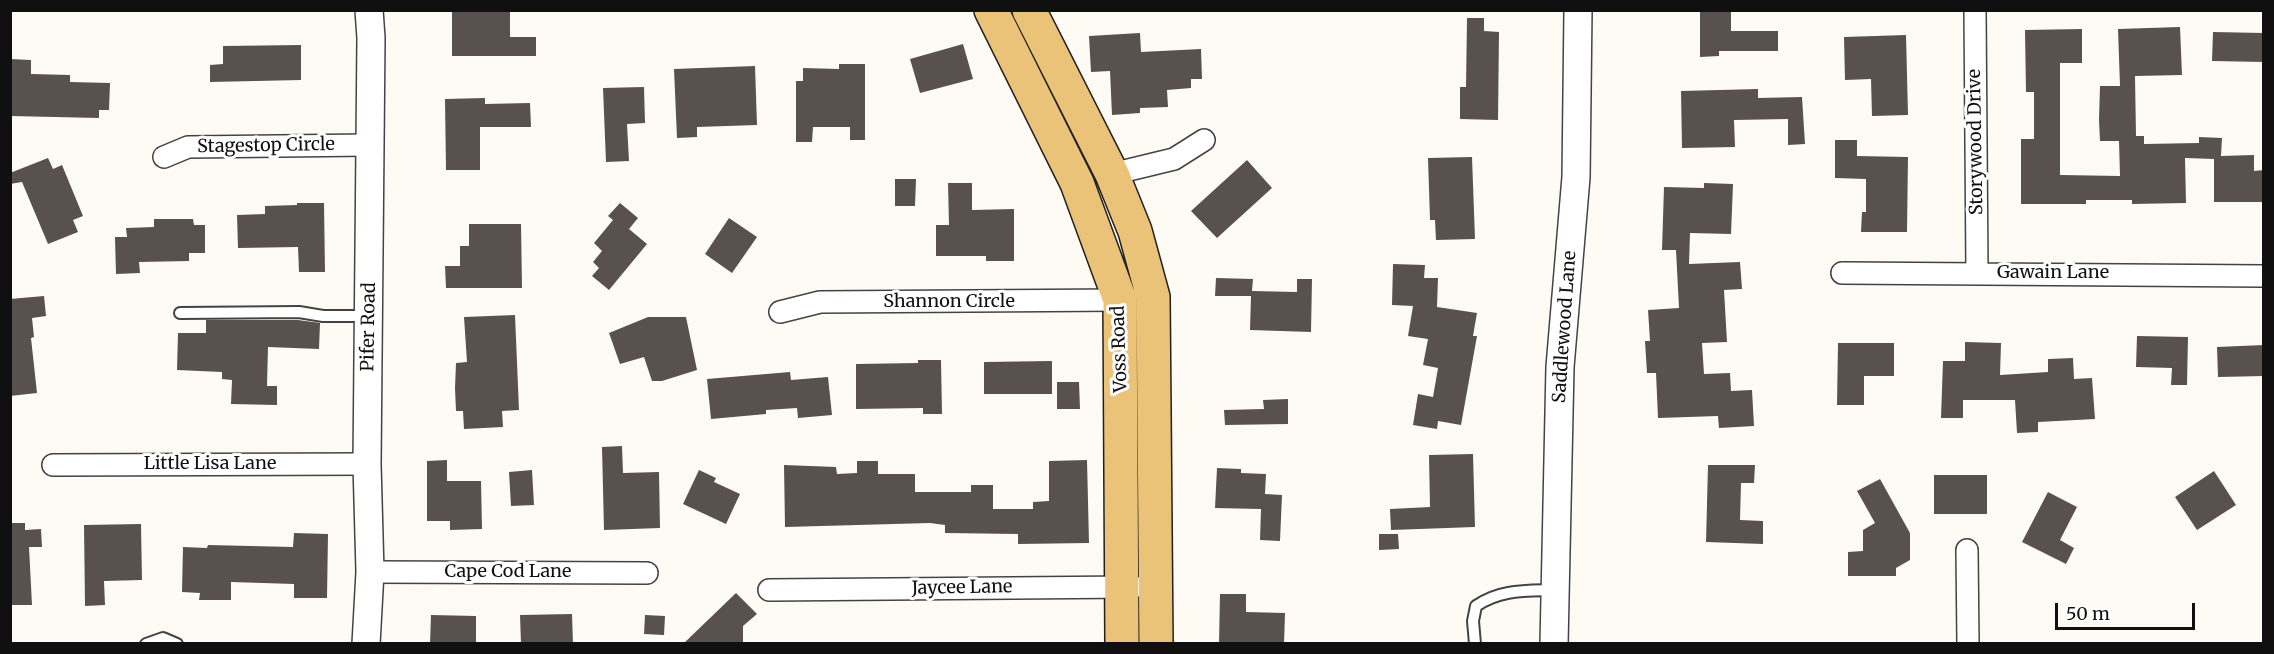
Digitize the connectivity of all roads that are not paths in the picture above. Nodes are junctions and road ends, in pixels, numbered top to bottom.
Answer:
1 (369, 10) edge
2 (991, 10) edge
3 (1029, 10) edge
4 (1578, 10) edge
5 (1975, 10) edge
6 (1204, 140) dead end
7 (370, 145) junction
8 (164, 157) dead end
9 (1112, 174) junction
10 (1842, 273) dead end
11 (1977, 273) junction
12 (2264, 276) edge
13 (1120, 300) junction
14 (780, 312) dead end
15 (180, 313) dead end
16 (369, 316) junction
17 (1155, 350) junction
18 (1122, 351) junction
19 (367, 464) junction
20 (53, 465) dead end
21 (1967, 550) dead end
22 (370, 572) junction
23 (647, 573) dead end
24 (1122, 587) junction
25 (1155, 587) junction
26 (769, 590) dead end
27 (1556, 590) junction
28 (146, 644) edge
29 (177, 644) edge
30 (366, 644) edge
31 (1122, 644) edge
32 (1156, 644) edge
33 (1475, 644) edge
34 (1554, 644) edge
35 (1968, 644) edge

1 - 7 street, Pifer Road
2 - 13 main road, Voss Road
3 - 9 main road, Voss Road
4 - 27 street, Saddlewood Lane
5 - 11 street, Storywood Drive
6 - 9 street
7 - 8 street, Stagestop Circle
7 - 16 street, Pifer Road
9 - 17 main road, Voss Road
10 - 11 street, Gawain Lane
11 - 12 street, Gawain Lane
13 - 14 street, Shannon Circle
13 - 18 main road, Voss Road
15 - 16 lane
16 - 19 street, Pifer Road
17 - 18 main road
17 - 25 main road, Voss Road
18 - 24 main road, Voss Road
19 - 20 street, Little Lisa Lane
19 - 22 street, Pifer Road
21 - 35 street
22 - 23 street, Cape Cod Lane
22 - 30 street, Pifer Road
24 - 25 street, Jaycee Lane
24 - 26 street, Jaycee Lane
24 - 31 main road, Voss Road
25 - 32 main road, Voss Road
27 - 33 lane
27 - 34 street, Saddlewood Lane
28 - 29 lane

